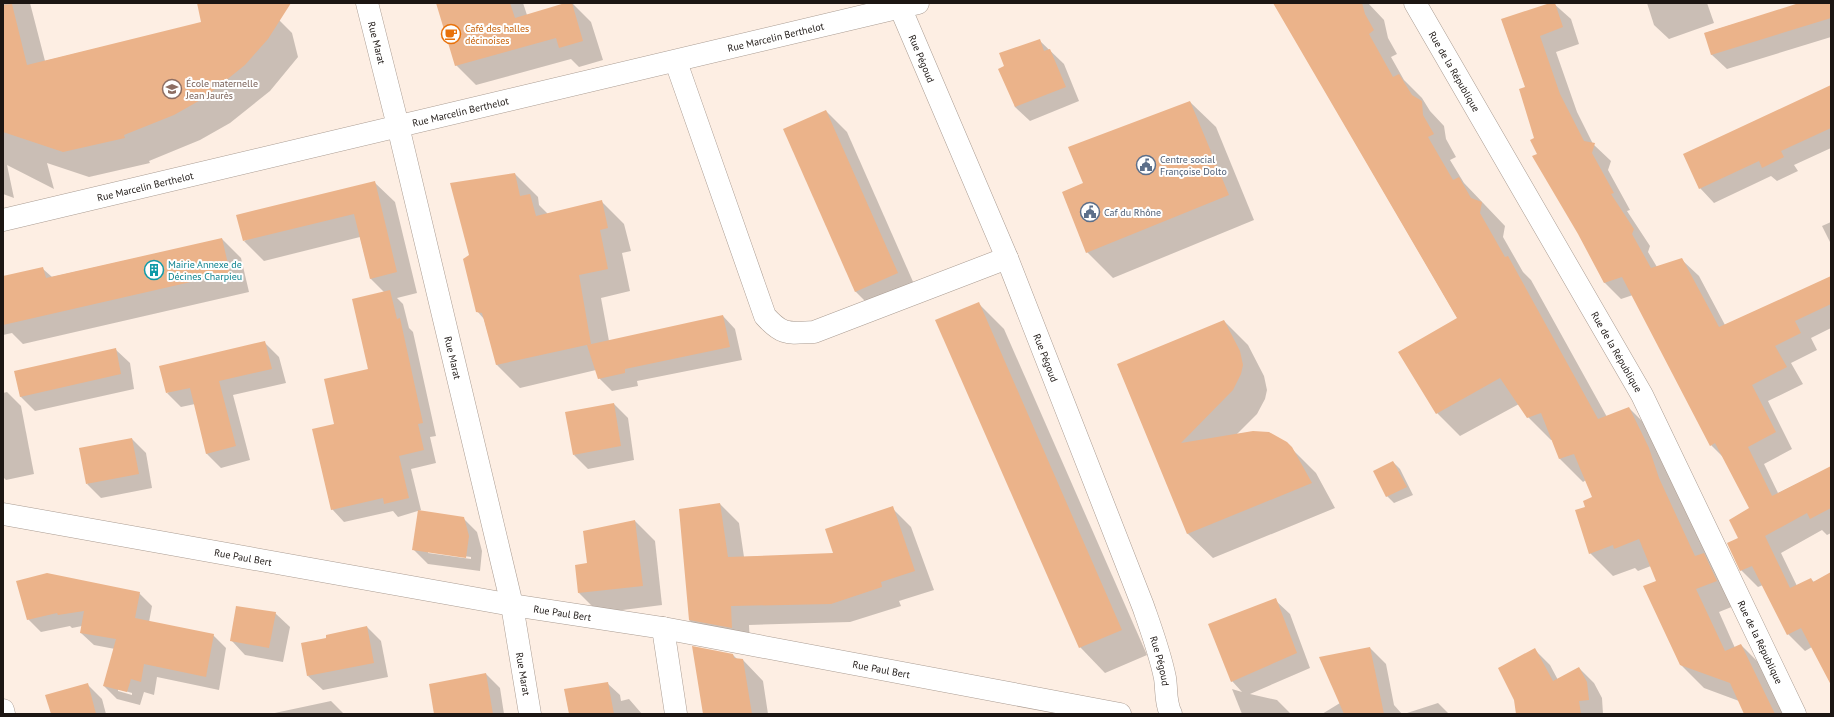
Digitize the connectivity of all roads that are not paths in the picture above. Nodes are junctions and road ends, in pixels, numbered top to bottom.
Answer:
1 (367, 3) edge
2 (1415, 3) edge
3 (909, 5) edge
4 (676, 62) junction
5 (398, 126) junction
6 (3, 220) edge
7 (1007, 258) junction
8 (3, 514) edge
9 (512, 605) junction
10 (663, 628) junction
11 (3, 710) edge
12 (4, 714) edge
13 (530, 714) edge
14 (676, 714) edge
15 (1120, 714) edge
16 (1171, 714) edge
17 (1795, 714) edge

1 - 5 street, Rue Marat
2 - 17 street, Rue de la République
3 - 4 street, Rue Marcelin Berthelot
3 - 7 street, Rue Pégoud
4 - 5 street, Rue Marcelin Berthelot
4 - 7 street
5 - 6 street, Rue Marcelin Berthelot
5 - 9 street, Rue Marat
7 - 16 street, Rue Pégoud
8 - 9 street, Rue Paul Bert
9 - 10 street, Rue Paul Bert
9 - 13 street, Rue Marat
10 - 14 street
10 - 15 street, Rue Paul Bert
11 - 12 street

